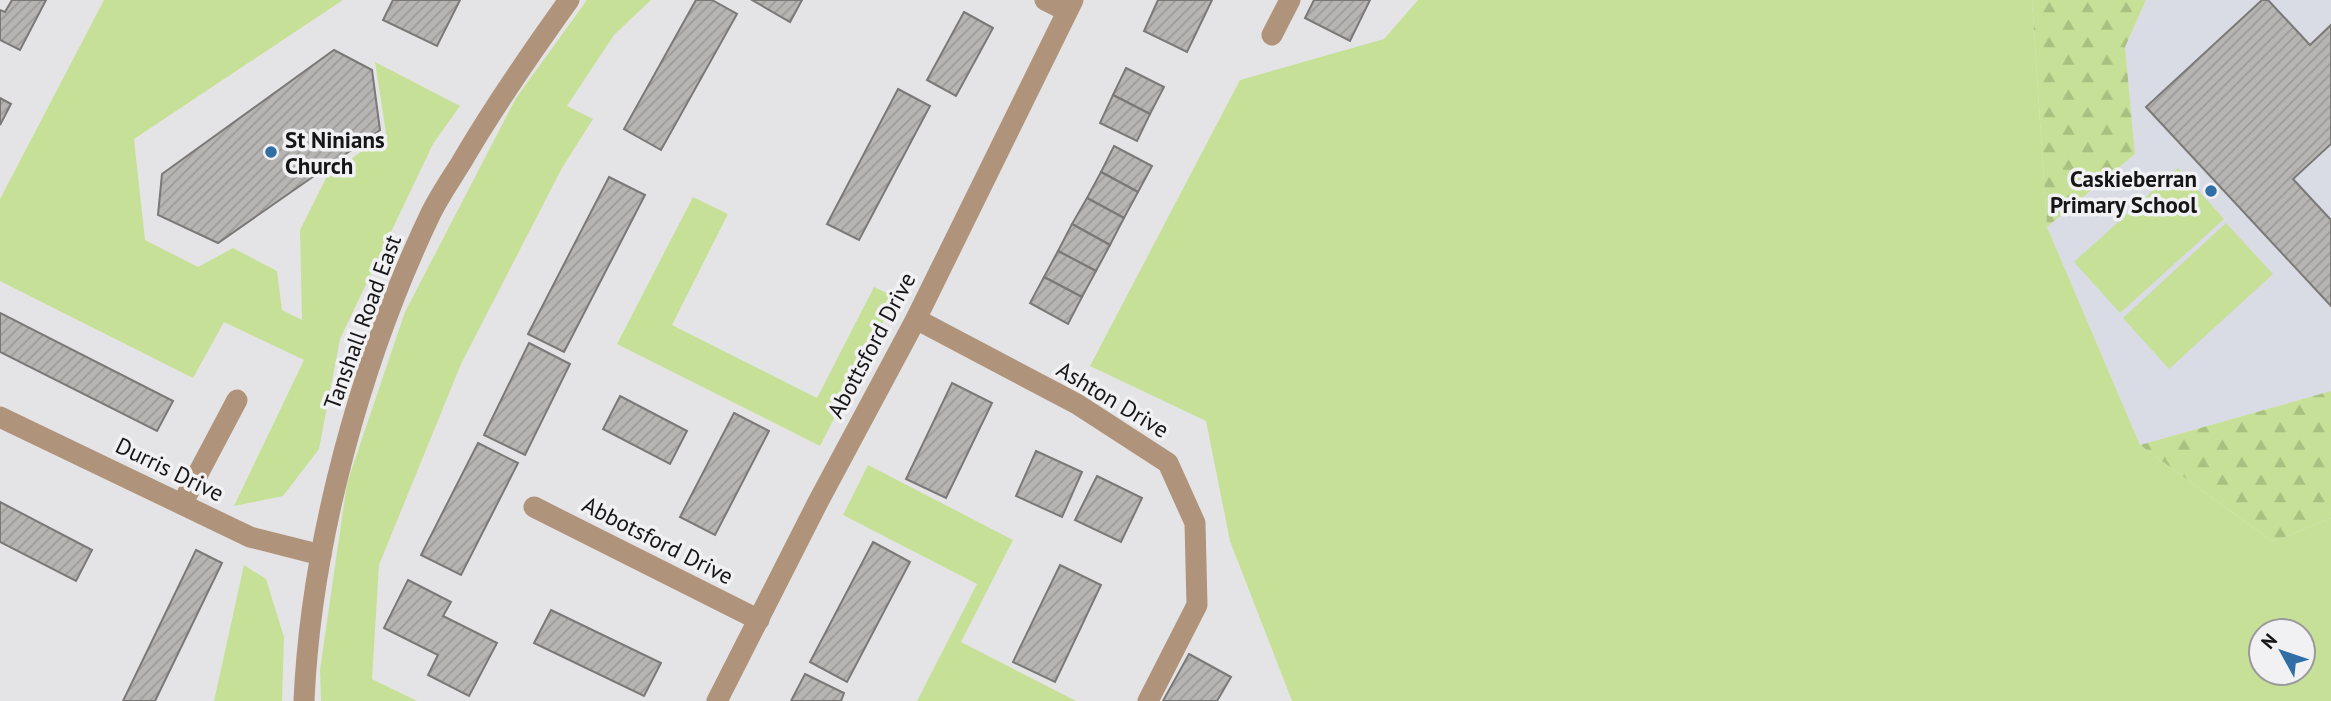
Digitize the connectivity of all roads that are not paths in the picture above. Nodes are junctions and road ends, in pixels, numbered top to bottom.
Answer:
1 (569, 0) edge
2 (1045, 0) edge
3 (1290, 0) edge
4 (1070, 6) edge
5 (1272, 35) dead end
6 (916, 319) junction
7 (237, 400) dead end
8 (0, 417) edge
9 (182, 504) junction
10 (534, 507) dead end
11 (321, 555) junction
12 (759, 620) junction
13 (304, 701) edge
14 (717, 701) edge
15 (1148, 701) edge

1 - 11 street, Tanshall Road East
2 - 4 street, Abottsford Drive
3 - 5 street
4 - 6 street, Abottsford Drive
6 - 12 street, Abottsford Drive
6 - 15 street, Ashton Drive
7 - 9 street
8 - 9 street, Durris Drive
9 - 11 street, Durris Drive
10 - 12 street, Abbotsford Drive
11 - 13 street, Tanshall Road East
12 - 14 street, Abottsford Drive

